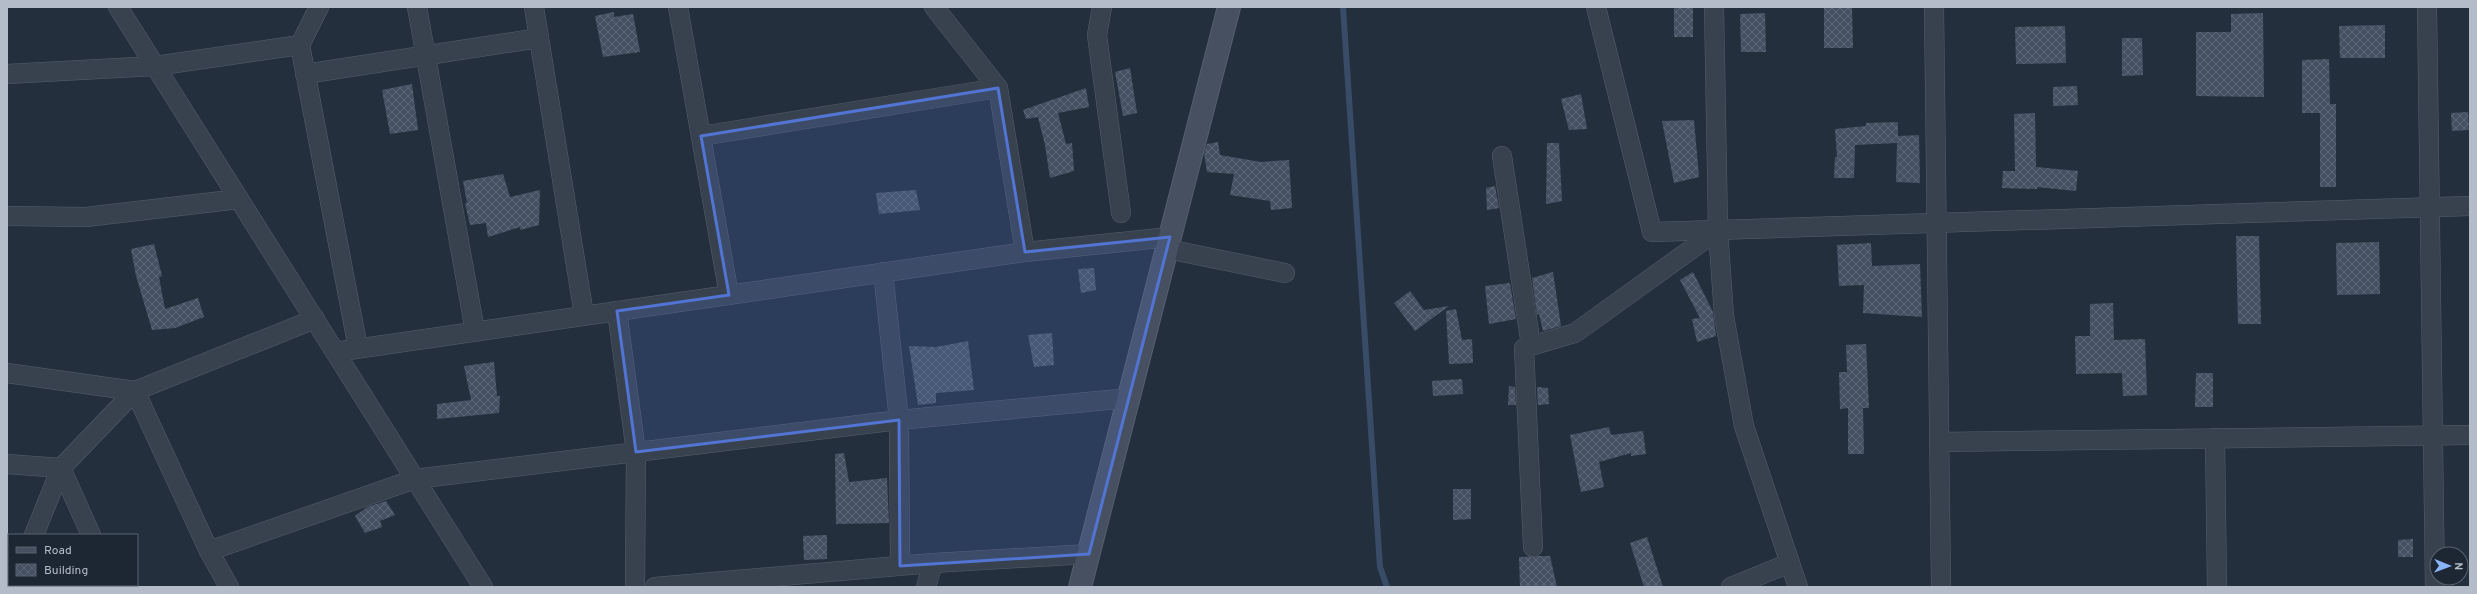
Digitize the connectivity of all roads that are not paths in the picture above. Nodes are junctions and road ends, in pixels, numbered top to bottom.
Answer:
1 (118, 7) edge
2 (319, 7) edge
3 (417, 7) edge
4 (534, 7) edge
5 (678, 7) edge
6 (934, 7) edge
7 (1102, 7) edge
8 (1229, 7) edge
9 (1596, 7) edge
10 (1714, 7) edge
11 (1934, 7) edge
12 (2427, 7) edge
13 (539, 38) junction
14 (300, 45) junction
15 (425, 54) junction
16 (155, 66) junction
17 (7, 74) edge
18 (305, 74) junction
19 (998, 88) junction
20 (701, 136) junction
21 (1502, 156) dead end
22 (239, 199) junction
23 (2470, 206) edge
24 (2430, 207) junction
25 (1121, 213) dead end
26 (7, 216) edge
27 (1936, 222) junction
28 (1718, 230) junction
29 (1169, 243) junction
30 (1025, 252) junction
31 (883, 272) junction
32 (1285, 273) dead end
33 (729, 295) junction
34 (617, 311) junction
35 (584, 316) junction
36 (314, 319) junction
37 (475, 331) junction
38 (1531, 345) junction
39 (358, 348) junction
40 (335, 352) junction
41 (7, 373) edge
42 (135, 391) junction
43 (1129, 398) junction
44 (899, 420) junction
45 (2433, 435) junction
46 (2470, 435) edge
47 (2215, 438) junction
48 (1939, 442) junction
49 (636, 452) junction
50 (7, 464) edge
51 (61, 468) junction
52 (415, 479) junction
53 (34, 534) edge
54 (91, 534) edge
55 (1533, 548) dead end
56 (209, 551) junction
57 (1089, 554) junction
58 (933, 563) junction
59 (1790, 563) junction
60 (900, 566) junction
61 (777, 582) edge
62 (229, 587) edge
63 (483, 587) edge
64 (635, 587) edge
65 (655, 587) edge
66 (926, 587) edge
67 (1080, 587) edge
68 (1731, 587) edge
69 (1798, 587) edge
70 (1941, 587) edge
71 (2217, 587) edge
72 (2435, 587) edge

1 - 16 street
2 - 14 street
3 - 15 street
4 - 13 street
5 - 20 street
6 - 19 street
7 - 25 street
8 - 29 street
9 - 28 street
10 - 28 street
11 - 27 street
12 - 24 street
13 - 15 street
13 - 35 street
14 - 16 street
14 - 18 street
15 - 18 street
15 - 37 street
16 - 17 street
16 - 22 street
18 - 39 street
19 - 20 street
19 - 30 street
20 - 33 street
21 - 38 street
22 - 26 street
22 - 36 street
23 - 24 street
24 - 27 street
24 - 45 street
27 - 28 street
27 - 48 street
28 - 38 street
28 - 59 street
29 - 30 street
29 - 32 street
29 - 43 street
30 - 31 street
31 - 33 street
31 - 44 street
33 - 34 street
34 - 35 street
34 - 49 street
35 - 37 street
36 - 40 street
36 - 42 street
37 - 39 street
38 - 55 street
39 - 40 street
40 - 52 street
41 - 42 street
42 - 51 street
42 - 56 street
43 - 44 street
43 - 57 street
44 - 49 street
44 - 60 street
45 - 46 street
45 - 47 street
45 - 72 street
47 - 48 street
47 - 71 street
48 - 70 street
49 - 52 street
49 - 64 street
50 - 51 street
51 - 53 street
51 - 54 street
52 - 56 street
52 - 63 street
56 - 62 street
57 - 58 street
57 - 67 street
58 - 60 street
58 - 66 street
59 - 68 street
59 - 69 street
60 - 61 street
61 - 65 street

